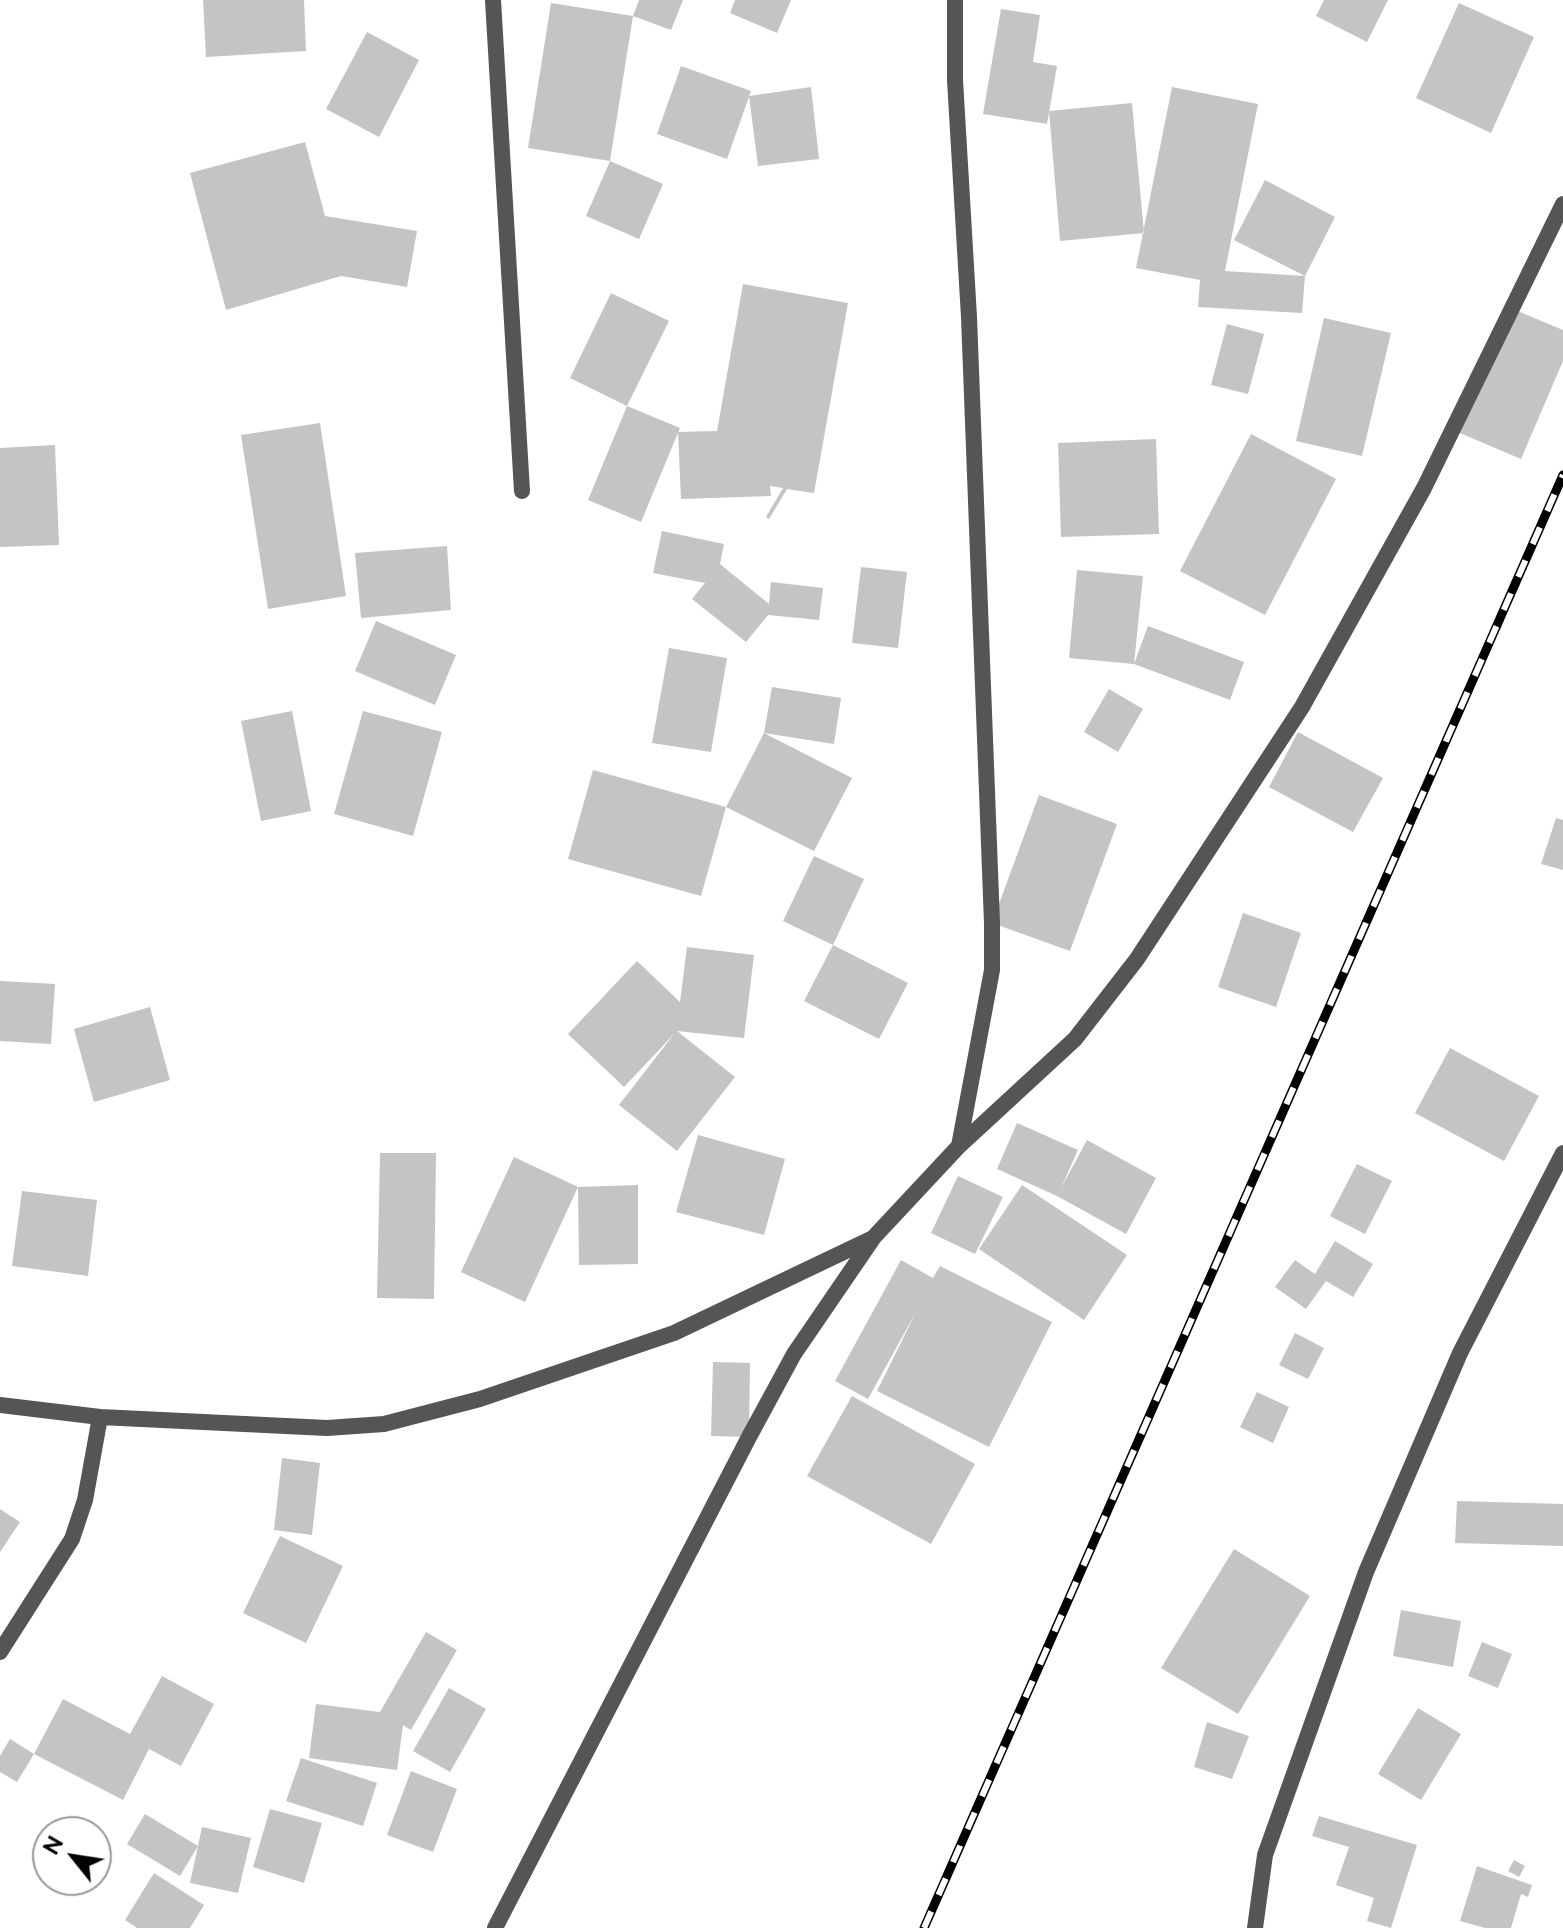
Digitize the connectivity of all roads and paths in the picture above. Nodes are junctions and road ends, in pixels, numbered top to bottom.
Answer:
1 (493, 0) edge
2 (955, 0) edge
3 (1563, 204) edge
4 (522, 491) dead end
5 (959, 1146) junction
6 (1563, 1153) edge
7 (874, 1237) junction
8 (0, 1405) edge
9 (100, 1417) junction
10 (0, 1652) edge
11 (495, 1928) edge
12 (1255, 1928) edge

1 - 4 street
2 - 5 street
3 - 5 street
5 - 7 street
6 - 12 street
7 - 9 street
7 - 11 street
8 - 9 street
9 - 10 street

